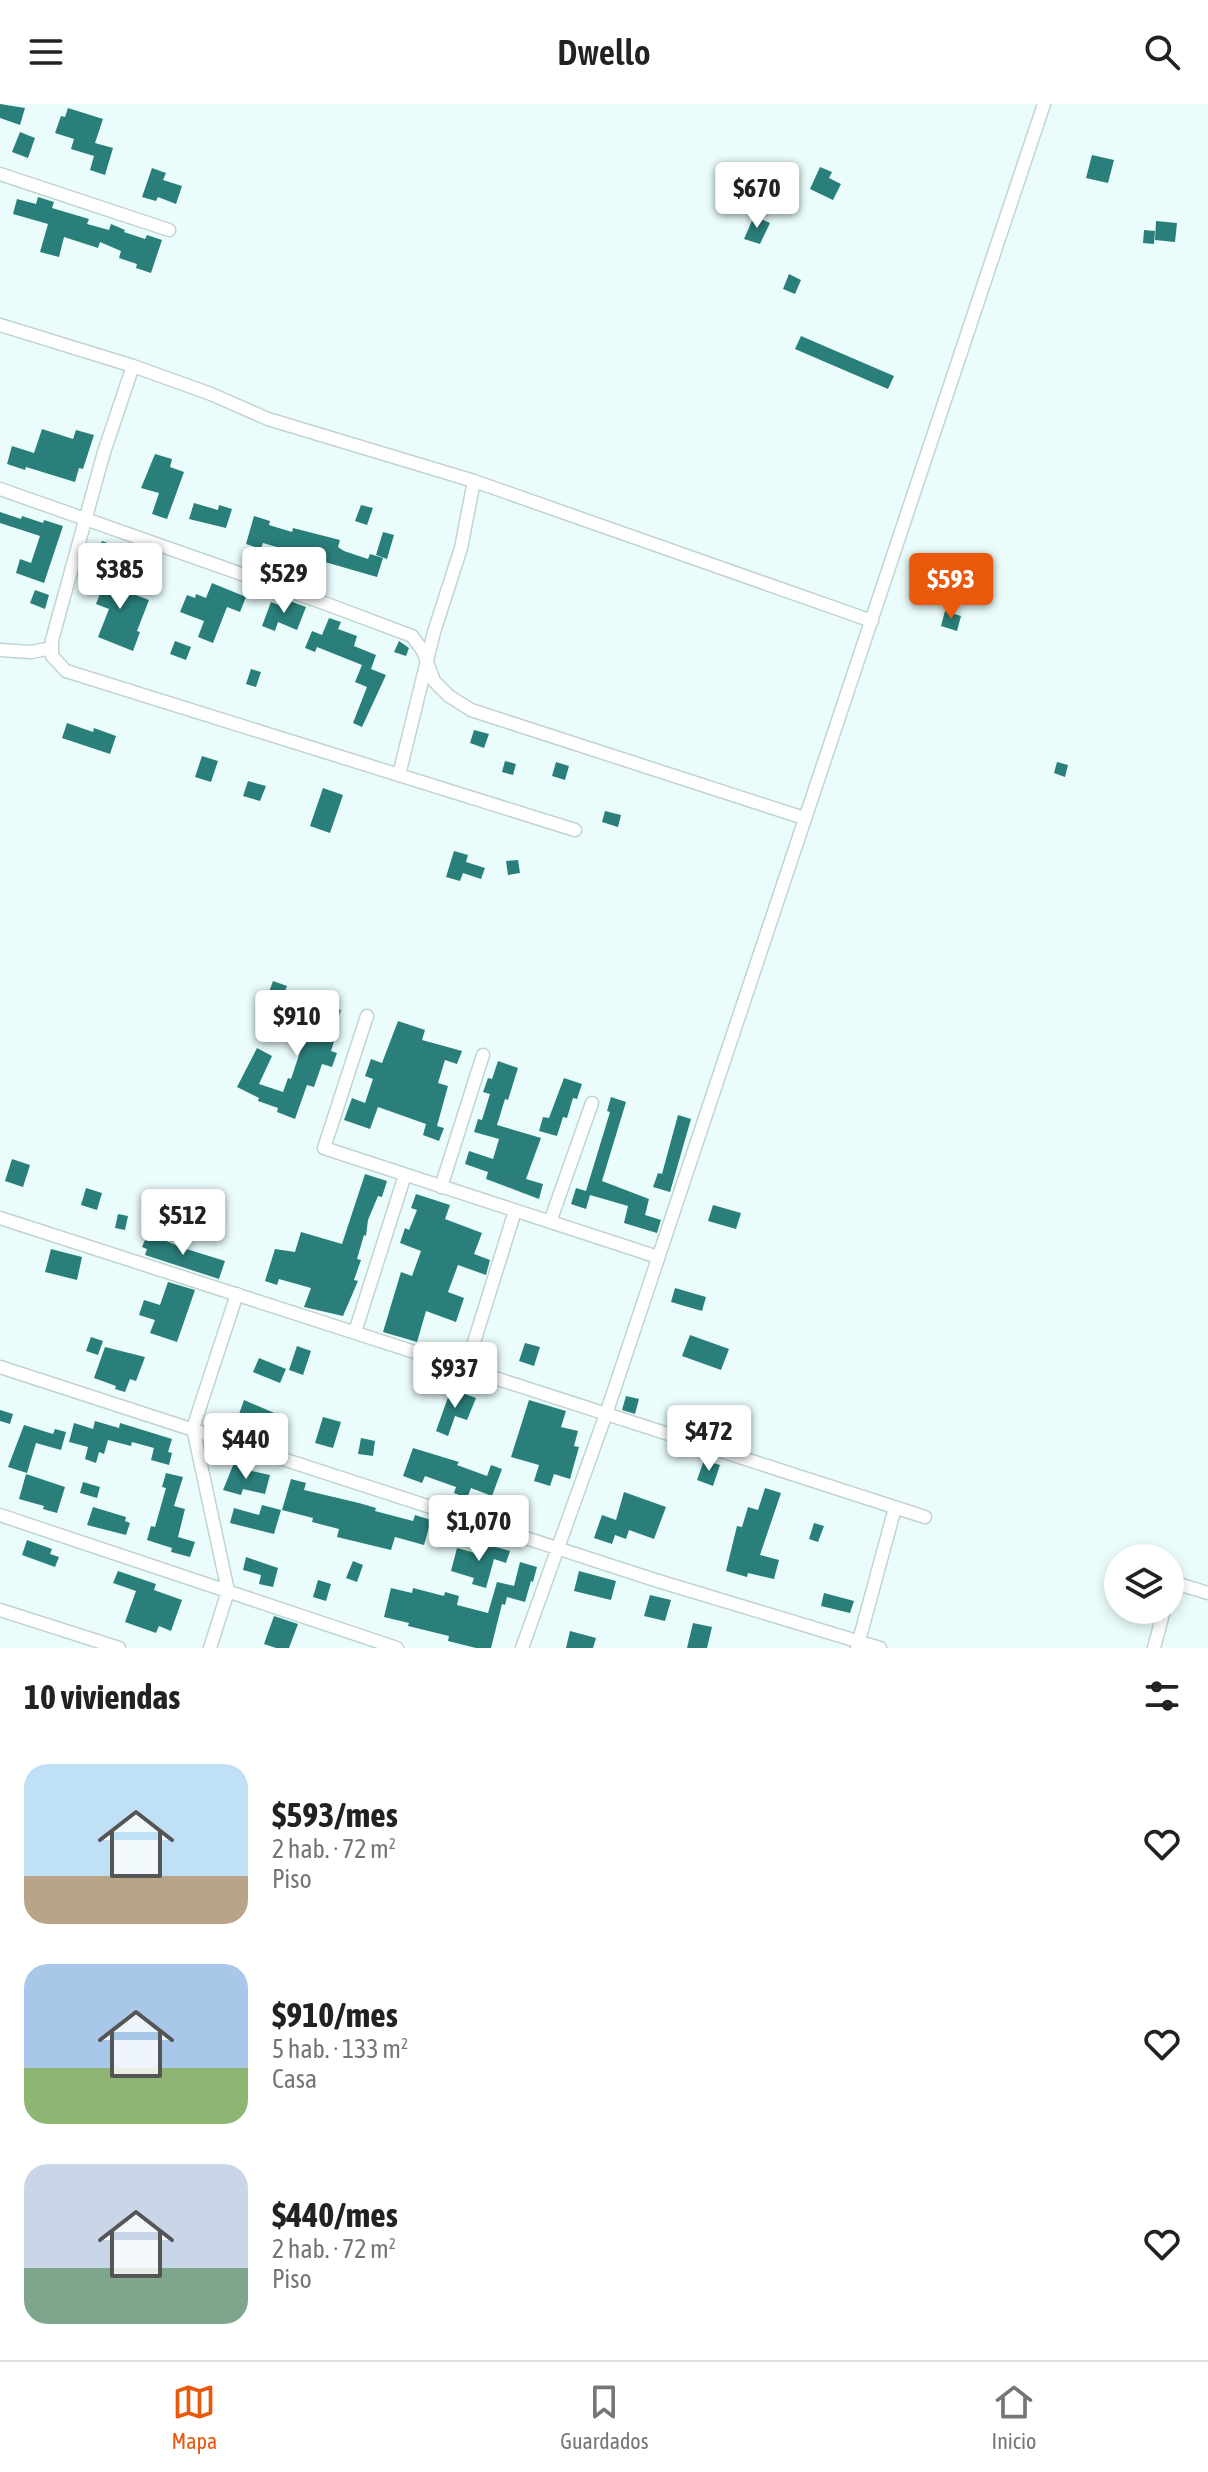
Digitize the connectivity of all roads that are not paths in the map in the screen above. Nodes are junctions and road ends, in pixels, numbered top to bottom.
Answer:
1 (1044, 104) edge
2 (0, 174) edge
3 (169, 230) dead end
4 (0, 325) edge
5 (133, 366) junction
6 (474, 481) junction
7 (0, 489) edge
8 (86, 519) junction
9 (872, 621) junction
10 (52, 648) junction
11 (0, 650) edge
12 (426, 660) junction
13 (399, 775) junction
14 (804, 818) junction
15 (575, 830) dead end
16 (367, 1016) dead end
17 (483, 1055) dead end
18 (592, 1103) dead end
19 (405, 1175) junction
20 (441, 1187) junction
21 (515, 1211) junction
22 (0, 1218) edge
23 (550, 1222) junction
24 (658, 1257) junction
25 (237, 1294) junction
26 (355, 1332) junction
27 (0, 1367) edge
28 (466, 1368) junction
29 (606, 1414) junction
30 (193, 1428) junction
31 (895, 1508) junction
32 (0, 1515) edge
33 (925, 1517) dead end
34 (559, 1546) junction
35 (1184, 1586) edge
36 (228, 1591) junction
37 (1208, 1593) edge
38 (0, 1610) edge
39 (1160, 1624) edge
40 (858, 1645) edge
41 (119, 1648) edge
42 (210, 1648) edge
43 (397, 1648) edge
44 (522, 1648) edge
45 (880, 1648) edge
46 (1154, 1648) edge

1 - 9 street
2 - 3 street
4 - 5 street
5 - 6 street
5 - 8 street
6 - 9 street
6 - 12 street
7 - 8 street
8 - 10 street
8 - 12 street
9 - 14 street
10 - 11 street
10 - 13 street
12 - 13 street
12 - 14 street
13 - 15 street
14 - 24 street
16 - 19 street
17 - 20 street
18 - 23 street
19 - 20 street
19 - 26 street
20 - 21 street
21 - 23 street
21 - 28 street
22 - 25 street
23 - 24 street
24 - 29 street
25 - 26 street
25 - 30 street
26 - 28 street
27 - 30 street
28 - 29 street
29 - 31 street
29 - 34 street
30 - 34 street
30 - 36 street
31 - 33 street
31 - 40 street
32 - 36 street
34 - 40 street
34 - 44 street
35 - 37 street
36 - 42 street
36 - 43 street
38 - 41 street
39 - 46 street
40 - 45 street

